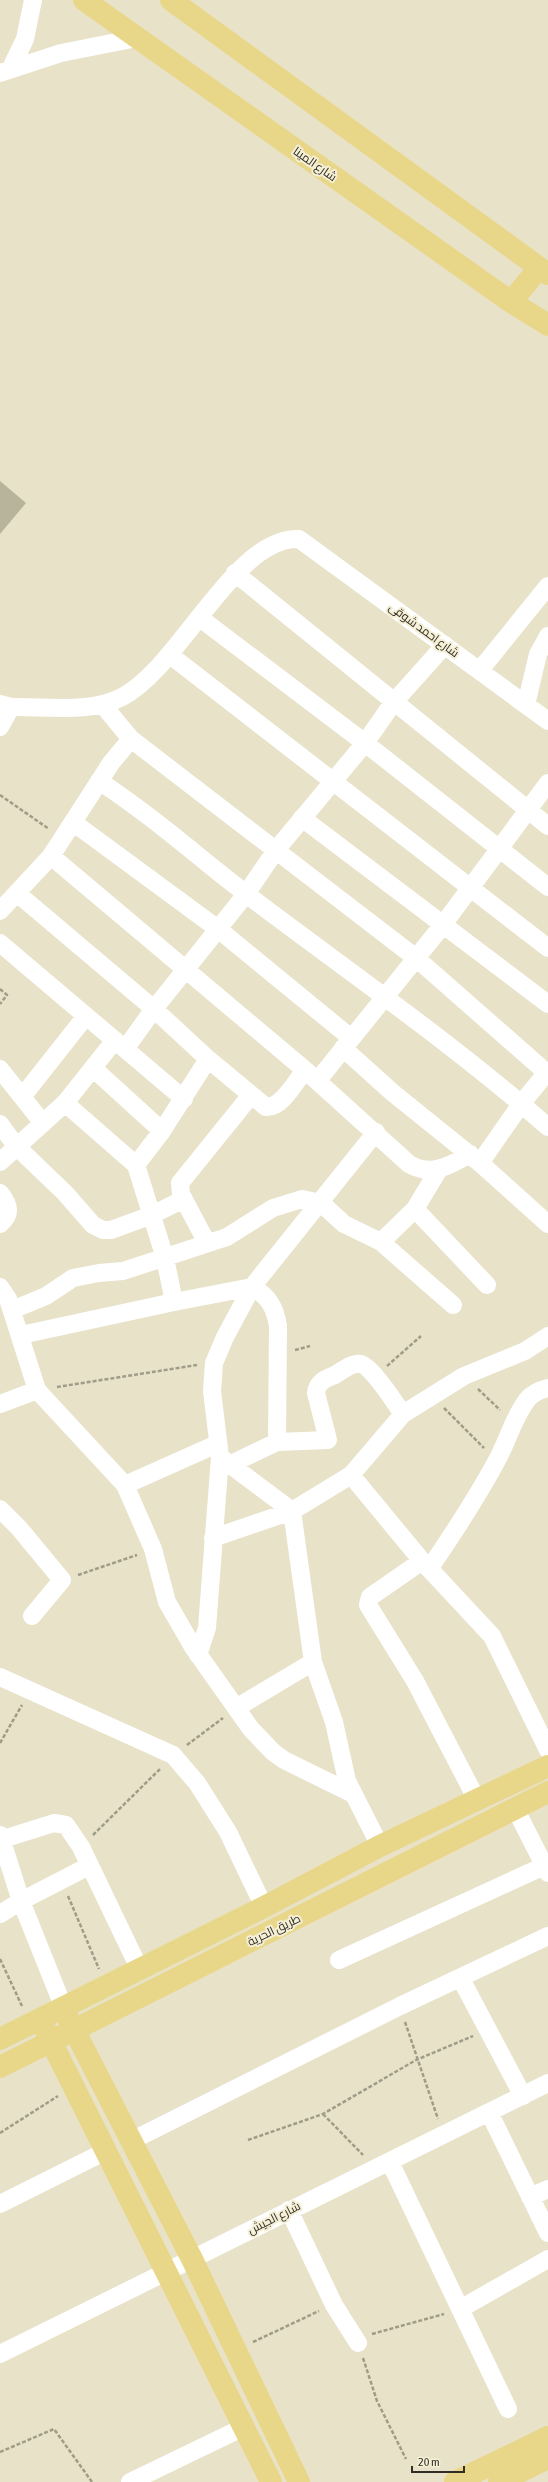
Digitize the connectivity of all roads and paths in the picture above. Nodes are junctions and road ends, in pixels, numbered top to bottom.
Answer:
1 (33, 0) edge
2 (84, 0) edge
3 (171, 0) edge
4 (137, 38) junction
5 (5, 70) edge
6 (544, 271) edge
7 (511, 302) junction
8 (548, 325) edge
9 (236, 573) junction
10 (548, 586) edge
11 (200, 618) junction
12 (548, 636) edge
13 (445, 645) junction
14 (170, 656) junction
15 (480, 670) junction
16 (393, 703) junction
17 (102, 704) junction
18 (6, 705) edge
19 (526, 705) junction
20 (548, 721) edge
21 (0, 727) edge
22 (131, 739) junction
23 (365, 742) junction
24 (99, 781) junction
25 (548, 782) edge
26 (333, 783) junction
27 (0, 795) edge
28 (529, 811) junction
29 (302, 818) junction
30 (74, 823) junction
31 (548, 826) edge
32 (63, 839) junction
33 (499, 849) junction
34 (276, 850) junction
35 (51, 856) junction
36 (470, 887) junction
37 (548, 887) edge
38 (18, 894) junction
39 (246, 894) junction
40 (0, 912) edge
41 (442, 926) junction
42 (218, 929) junction
43 (0, 943) edge
44 (548, 948) edge
45 (416, 958) junction
46 (186, 968) junction
47 (0, 989) edge
48 (384, 997) junction
49 (0, 1004) edge
50 (548, 1004) edge
51 (154, 1009) junction
52 (86, 1016) junction
53 (347, 1043) junction
54 (120, 1044) junction
55 (208, 1059) junction
56 (94, 1069) junction
57 (0, 1070) edge
58 (548, 1073) edge
59 (312, 1075) junction
60 (251, 1095) junction
61 (22, 1097) junction
62 (184, 1099) junction
63 (65, 1103) junction
64 (521, 1104) junction
65 (42, 1122) junction
66 (0, 1124) edge
67 (548, 1127) edge
68 (162, 1131) junction
69 (376, 1132) junction
70 (16, 1146) junction
71 (475, 1158) junction
72 (0, 1162) edge
73 (136, 1164) junction
74 (439, 1169) junction
75 (0, 1193) edge
76 (184, 1199) junction
77 (321, 1203) junction
78 (415, 1209) junction
79 (152, 1215) junction
80 (0, 1224) edge
81 (548, 1224) edge
82 (380, 1242) junction
83 (207, 1243) junction
84 (165, 1258) junction
85 (487, 1285) dead end
86 (252, 1287) junction
87 (5, 1300) edge
88 (174, 1302) junction
89 (453, 1306) dead end
90 (21, 1336) junction
91 (421, 1336) dead end
92 (548, 1336) edge
93 (214, 1363) junction
94 (464, 1376) junction
95 (375, 1377) junction
96 (548, 1388) edge
97 (37, 1390) junction
98 (432, 1397) junction
99 (0, 1404) edge
100 (404, 1414) junction
101 (513, 1421) junction
102 (277, 1442) junction
103 (222, 1455) junction
104 (497, 1461) junction
105 (351, 1475) junction
106 (124, 1485) junction
107 (0, 1509) edge
108 (292, 1511) junction
109 (213, 1538) junction
110 (153, 1549) junction
111 (425, 1565) junction
112 (62, 1580) junction
113 (32, 1616) dead end
114 (198, 1655) junction
115 (313, 1662) junction
116 (0, 1677) edge
117 (30, 1691) junction
118 (236, 1708) junction
119 (0, 1743) edge
120 (548, 1750) edge
121 (173, 1755) junction
122 (548, 1766) edge
123 (351, 1793) junction
124 (547, 1796) edge
125 (477, 1800) junction
126 (516, 1810) junction
127 (2, 1837) edge
128 (380, 1846) junction
129 (81, 1847) junction
130 (89, 1866) junction
131 (546, 1869) edge
132 (62, 1881) junction
133 (20, 1901) junction
134 (264, 1907) junction
135 (0, 1914) edge
136 (548, 1936) edge
137 (0, 1959) edge
138 (339, 1960) dead end
139 (139, 1968) junction
140 (461, 1978) junction
141 (105, 1984) junction
142 (63, 2006) junction
143 (400, 2006) junction
144 (35, 2020) junction
145 (74, 2030) junction
146 (488, 2030) junction
147 (0, 2038) edge
148 (52, 2042) junction
149 (416, 2060) junction
150 (0, 2067) edge
151 (548, 2083) edge
152 (74, 2086) junction
153 (522, 2096) junction
154 (489, 2112) junction
155 (323, 2114) junction
156 (0, 2133) edge
157 (444, 2135) junction
158 (248, 2140) dead end
159 (131, 2141) junction
160 (106, 2151) junction
161 (384, 2165) junction
162 (548, 2189) edge
163 (530, 2197) junction
164 (0, 2204) edge
165 (289, 2210) junction
166 (548, 2233) edge
167 (192, 2259) junction
168 (548, 2259) edge
169 (166, 2271) junction
170 (334, 2305) junction
171 (460, 2310) junction
172 (358, 2343) junction
173 (236, 2350) junction
174 (0, 2354) edge
175 (508, 2409) dead end
176 (244, 2427) junction
177 (548, 2437) edge
178 (0, 2452) edge
179 (548, 2458) edge
180 (406, 2459) dead end
181 (92, 2482) edge
182 (130, 2482) edge
183 (271, 2482) edge
184 (299, 2482) edge
185 (455, 2482) edge
186 (499, 2482) edge

1 - 5 street
2 - 4 main road, شارع المينا
3 - 6 main road
4 - 5 street
4 - 7 main road, شارع المينا
6 - 7 main road
7 - 8 main road, شارع المينا
9 - 11 street
9 - 13 street, شارع احمد شوقى
9 - 16 street
10 - 15 street
11 - 14 street
11 - 23 street
12 - 19 street
13 - 15 street, شارع احمد شوقى
13 - 16 street
14 - 17 street
14 - 26 street
15 - 19 street, شارع احمد شوقى
16 - 23 street
16 - 28 street
17 - 18 street
17 - 22 street
18 - 21 street
19 - 20 street, شارع احمد شوقى
22 - 24 street
22 - 34 street
23 - 26 street
23 - 33 street
24 - 30 street
24 - 39 street
25 - 28 street
26 - 29 street
26 - 36 street
27 - 32 path
28 - 31 street
28 - 33 street
29 - 34 street
29 - 41 street
30 - 32 street
30 - 42 street
32 - 35 street
33 - 36 street
33 - 37 street
34 - 39 street
34 - 45 street
35 - 38 street
35 - 46 street
36 - 41 street
36 - 44 street
38 - 40 street
38 - 51 street
39 - 42 street
39 - 48 street
41 - 45 street
41 - 50 street
42 - 46 street
42 - 53 street
43 - 52 street
45 - 48 street
45 - 58 street
46 - 51 street
46 - 59 street
47 - 49 path
48 - 53 street
48 - 64 street
51 - 54 street
51 - 55 street
52 - 54 street
52 - 61 street
53 - 59 street
53 - 71 street
54 - 56 street
54 - 62 street
55 - 60 street
55 - 62 street
56 - 63 street
56 - 68 street
57 - 61 street
58 - 64 street
59 - 60 street
59 - 69 street
60 - 76 street
61 - 65 street
62 - 68 street
63 - 65 street
63 - 73 street
64 - 67 street
64 - 71 street
65 - 70 street
66 - 70 street
68 - 73 street
69 - 74 street
69 - 77 street
70 - 72 street
70 - 79 street
71 - 74 street
71 - 81 street
73 - 79 street
74 - 78 street
75 - 80 street
76 - 79 street
76 - 83 street
77 - 82 street
77 - 83 street
77 - 86 street
78 - 82 street
78 - 85 street
79 - 84 street
82 - 89 street
83 - 84 street
84 - 87 street
84 - 88 street
86 - 88 street
86 - 93 street
86 - 102 street
87 - 90 street
88 - 90 street
90 - 97 street
91 - 95 path
92 - 94 street
93 - 97 path
93 - 103 street
94 - 98 street
94 - 101 path
95 - 100 street
95 - 102 street
96 - 101 street
97 - 99 street
97 - 106 street
98 - 100 street
98 - 104 path
100 - 105 street
101 - 104 street
102 - 103 street
103 - 106 street
103 - 108 street
103 - 109 street
104 - 111 street
105 - 108 street
105 - 111 street
106 - 110 street
107 - 112 street
108 - 109 street
108 - 115 street
109 - 114 street
110 - 112 path
110 - 114 street
111 - 120 street
111 - 125 street
112 - 113 street
114 - 118 street
115 - 118 street
115 - 123 street
116 - 117 street
117 - 119 path
117 - 121 street
118 - 121 path
118 - 123 street
121 - 129 path
121 - 134 street
122 - 125 main road, طريق الحرية
123 - 128 street
124 - 126 main road, طريق الحرية
125 - 128 main road, طريق الحرية
126 - 131 street
126 - 145 main road, طريق الحرية
127 - 129 street
127 - 133 street
128 - 134 main road, طريق الحرية
129 - 130 street
130 - 132 street
130 - 139 street
131 - 138 street
132 - 133 street
132 - 141 path
133 - 135 street
133 - 142 street
134 - 139 main road, طريق الحرية
136 - 140 street
137 - 144 path
139 - 141 main road, طريق الحرية
140 - 143 street
140 - 146 street
141 - 142 main road, طريق الحرية
142 - 144 main road, طريق الحرية
142 - 145 main road
143 - 149 path
143 - 159 street
144 - 147 main road, طريق الحرية
144 - 148 main road
145 - 148 main road, طريق الحرية
145 - 159 main road
146 - 149 path
146 - 153 street
148 - 150 main road, طريق الحرية
148 - 152 main road
149 - 155 path
149 - 157 path
151 - 153 street, شارع الجيش
152 - 156 path
152 - 160 main road
153 - 154 street, شارع الجيش
154 - 157 street, شارع الجيش
154 - 163 street
155 - 158 path
155 - 161 path
157 - 161 street, شارع الجيش
159 - 167 main road
160 - 164 street
160 - 169 main road
161 - 165 street, شارع الجيش
161 - 171 street
162 - 163 street
163 - 166 street
165 - 167 street, شارع الجيش
165 - 170 street
167 - 169 street, شارع الجيش
167 - 173 main road
168 - 171 street
169 - 174 street, شارع الجيش
169 - 176 main road
170 - 172 street
170 - 173 path
171 - 172 path
171 - 175 street
172 - 180 path
173 - 184 main road
176 - 182 street
176 - 183 main road
177 - 185 main road
178 - 181 path
179 - 186 main road

